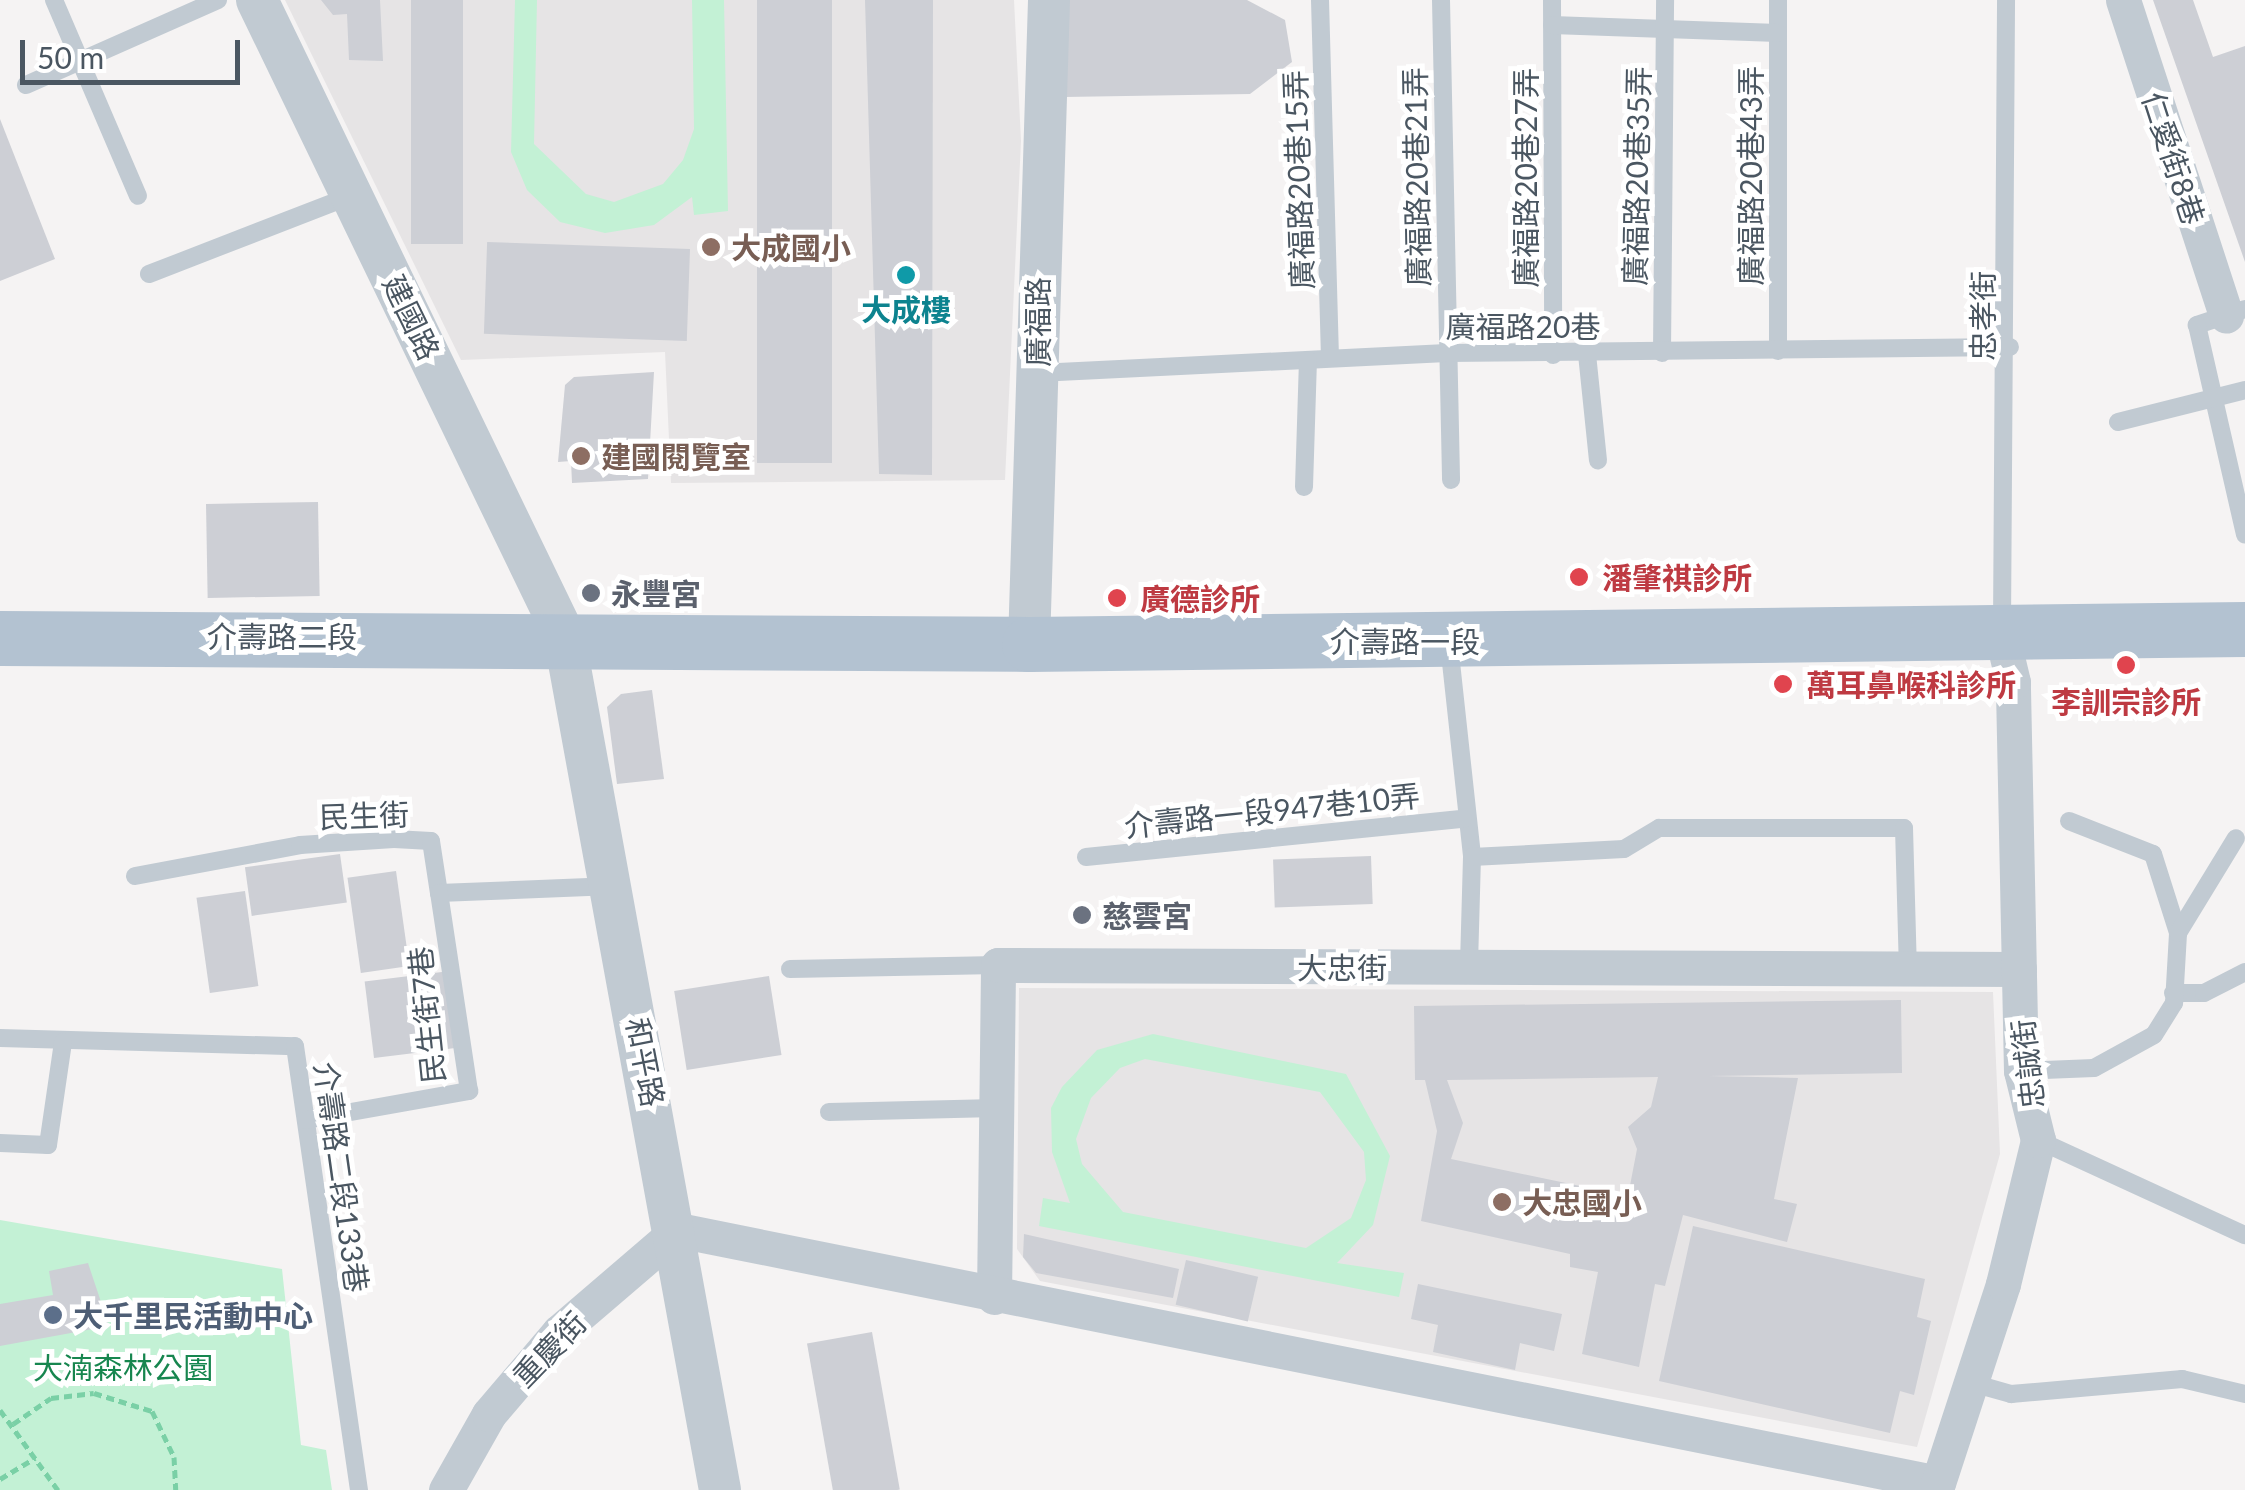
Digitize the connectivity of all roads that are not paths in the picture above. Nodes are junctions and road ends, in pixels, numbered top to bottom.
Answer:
1 (54, 0) edge
2 (218, 0) edge
3 (257, 0) edge
4 (1049, 0) edge
5 (1320, 0) edge
6 (1442, 0) edge
7 (1552, 0) edge
8 (1665, 0) edge
9 (1778, 0) edge
10 (2006, 0) edge
11 (2123, 0) edge
12 (1552, 25) junction
13 (1665, 28) junction
14 (1778, 33) junction
15 (81, 58) junction
16 (26, 85) dead end
17 (353, 194) junction
18 (138, 196) dead end
19 (148, 274) dead end
20 (2222, 317) edge
21 (2010, 347) junction
22 (1778, 351) junction
23 (1446, 353) junction
24 (1662, 353) junction
25 (1586, 354) junction
26 (1553, 355) junction
27 (1330, 358) junction
28 (1308, 360) junction
29 (1037, 373) junction
30 (2245, 390) edge
31 (2216, 396) junction
32 (2118, 422) dead end
33 (1598, 460) dead end
34 (1452, 480) dead end
35 (1304, 487) dead end
36 (2245, 535) edge
37 (2245, 630) edge
38 (2002, 632) junction
39 (564, 635) junction
40 (0, 638) edge
41 (1449, 642) junction
42 (1028, 644) junction
43 (1463, 819) junction
44 (2070, 821) dead end
45 (2236, 838) dead end
46 (1086, 857) dead end
47 (1472, 857) junction
48 (135, 876) dead end
49 (613, 886) junction
50 (438, 893) junction
51 (2178, 933) junction
52 (998, 965) junction
53 (1468, 967) junction
54 (790, 969) dead end
55 (1908, 969) junction
56 (2018, 969) junction
57 (2245, 972) edge
58 (2174, 993) junction
59 (0, 1038) edge
60 (63, 1042) junction
61 (2021, 1071) junction
62 (996, 1108) junction
63 (830, 1112) dead end
64 (306, 1120) junction
65 (2038, 1140) junction
66 (0, 1143) edge
67 (678, 1230) junction
68 (2245, 1235) edge
69 (994, 1297) junction
70 (1972, 1383) junction
71 (2245, 1394) edge
72 (360, 1490) edge
73 (446, 1490) edge
74 (720, 1490) edge

1 - 15 lane
2 - 15 lane
3 - 17 street, 建國路
4 - 29 street, 廣福路
5 - 27 lane, 廣福路20巷15弄
6 - 23 lane, 廣福路20巷21弄
7 - 12 lane, 廣福路20巷27弄
8 - 13 lane, 廣福路20巷35弄
9 - 14 lane, 廣福路20巷43弄
10 - 21 lane, 忠孝街
11 - 20 street, 仁愛街8巷
12 - 13 lane
12 - 26 lane, 廣福路20巷27弄
13 - 14 lane
13 - 24 lane, 廣福路20巷35弄
14 - 22 lane, 廣福路20巷43弄
15 - 16 lane
15 - 18 lane
17 - 19 lane
17 - 39 street, 建國路
20 - 31 lane
21 - 22 lane, 廣福路20巷
21 - 38 lane, 忠孝街
22 - 24 lane, 廣福路20巷
23 - 26 lane, 廣福路20巷
23 - 27 lane, 廣福路20巷
23 - 34 lane, 廣福路20巷21弄
24 - 25 lane, 廣福路20巷
25 - 26 lane, 廣福路20巷
25 - 33 lane
27 - 28 lane, 廣福路20巷
28 - 29 lane, 廣福路20巷
28 - 35 lane
29 - 42 street, 廣福路
30 - 31 lane
31 - 32 lane
31 - 36 lane
37 - 38 main road, 介壽路一段
38 - 41 main road, 介壽路一段
38 - 56 street, 忠誠街
39 - 40 main road, 介壽路二段
39 - 42 main road, 介壽路一段
39 - 49 street, 和平路
41 - 42 main road, 介壽路一段
41 - 43 lane
43 - 46 lane, 介壽路一段947巷10弄
43 - 47 lane
44 - 51 lane
45 - 51 lane
47 - 53 lane
47 - 55 lane
48 - 50 lane, 民生街
49 - 50 lane
49 - 67 street, 和平路
50 - 64 lane, 民生街7巷
51 - 58 lane
52 - 53 street, 大忠街
52 - 54 lane
52 - 62 street
53 - 55 street, 大忠街
55 - 56 street, 大忠街
56 - 61 street, 忠誠街
57 - 58 lane
58 - 61 lane
59 - 60 lane, 介壽路二段133巷
60 - 64 lane, 介壽路二段133巷
60 - 66 lane
61 - 65 street, 忠誠街
62 - 63 lane
62 - 69 street
64 - 72 lane, 介壽路二段133巷
65 - 68 lane
65 - 70 street, 忠誠街
67 - 69 street
67 - 73 street, 重慶街
67 - 74 street, 和平路
69 - 70 street, 忠誠街
70 - 71 lane

